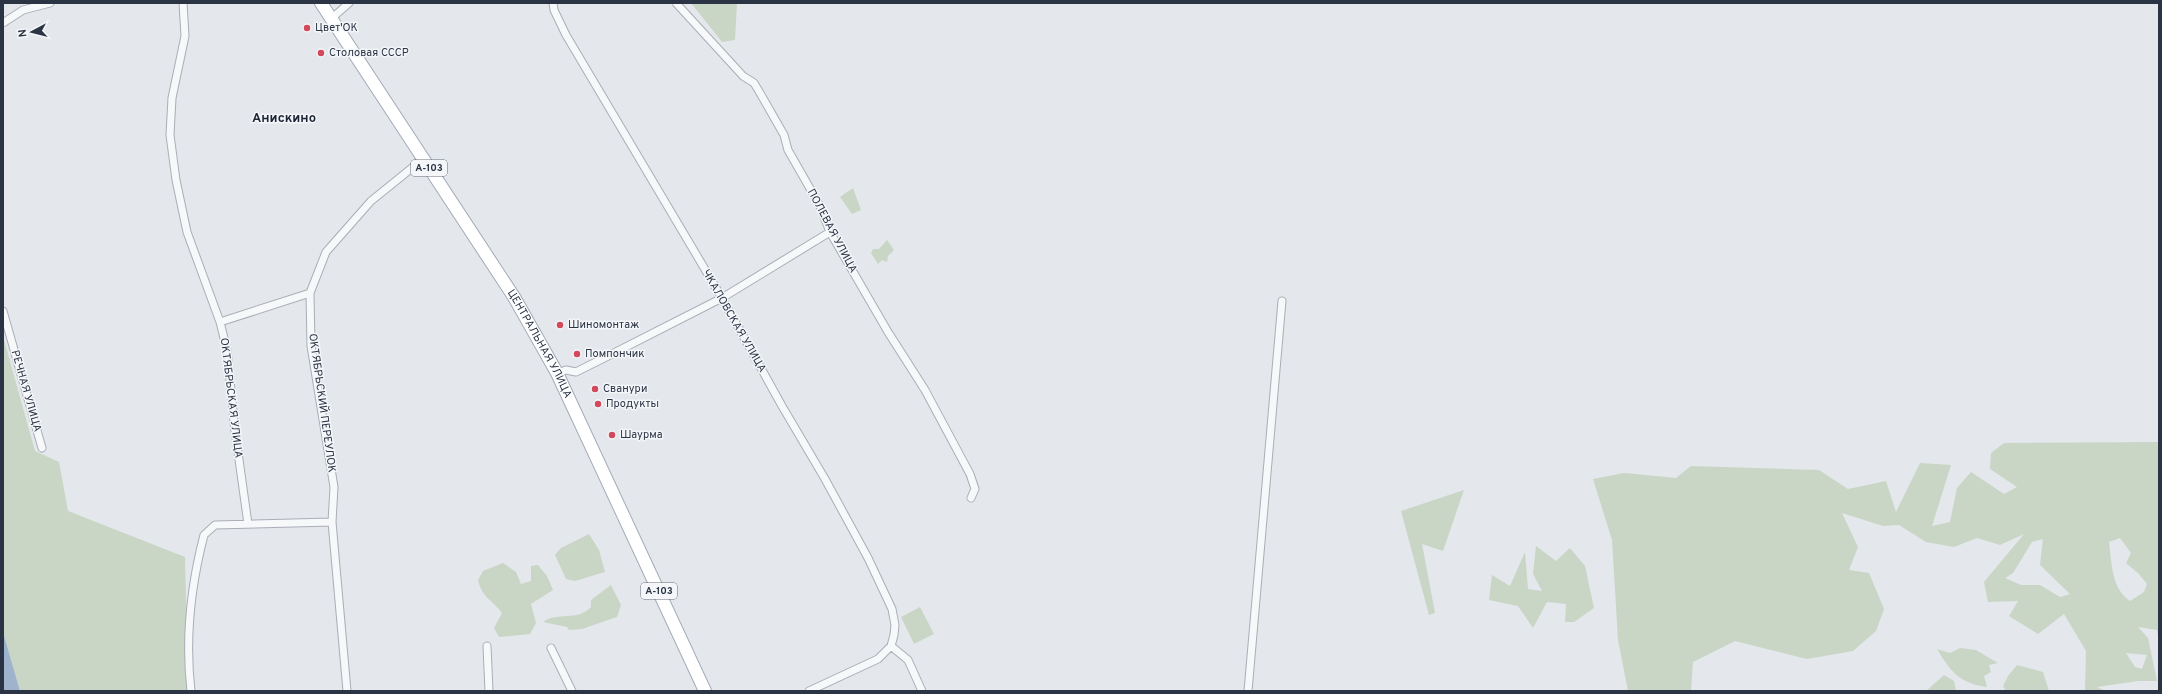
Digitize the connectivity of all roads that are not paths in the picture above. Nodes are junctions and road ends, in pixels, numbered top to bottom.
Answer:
1 (50, 3) edge
2 (183, 3) edge
3 (320, 3) edge
4 (349, 3) edge
5 (553, 3) edge
6 (676, 3) edge
7 (331, 20) junction
8 (3, 23) edge
9 (423, 159) junction
10 (830, 232) junction
11 (310, 293) junction
12 (722, 298) junction
13 (1282, 301) dead end
14 (3, 311) edge
15 (220, 322) junction
16 (556, 373) junction
17 (42, 448) dead end
18 (971, 498) dead end
19 (332, 522) junction
20 (248, 524) junction
21 (487, 646) dead end
22 (891, 646) junction
23 (552, 648) dead end
24 (191, 691) edge
25 (347, 691) edge
26 (489, 691) edge
27 (572, 691) edge
28 (705, 691) edge
29 (809, 691) edge
30 (922, 691) edge
31 (1248, 691) edge

1 - 8 street
2 - 15 street, ОКТЯБРЬСКАЯ УЛИЦА
3 - 7 main road, ЦЕНТРАЛЬНАЯ УЛИЦА / А-103
4 - 7 street
5 - 12 street, ЧКАЛОВСКАЯ УЛИЦА
6 - 10 street, ПОЛЕВАЯ УЛИЦА
7 - 9 main road, ЦЕНТРАЛЬНАЯ УЛИЦА / А-103
9 - 11 street, ОКТЯБРЬСКИЙ ПЕРЕУЛОК
9 - 16 main road, ЦЕНТРАЛЬНАЯ УЛИЦА / А-103
10 - 12 street
10 - 18 street, ПОЛЕВАЯ УЛИЦА
11 - 15 street
11 - 19 street, ОКТЯБРЬСКИЙ ПЕРЕУЛОК
12 - 16 street
12 - 22 street, ЧКАЛОВСКАЯ УЛИЦА
13 - 31 street
14 - 17 street, РЕЧНАЯ УЛИЦА
15 - 20 street, ОКТЯБРЬСКАЯ УЛИЦА
16 - 28 main road, ЦЕНТРАЛЬНАЯ УЛИЦА / А-103
19 - 20 street
19 - 25 street, ОКТЯБРЬСКИЙ ПЕРЕУЛОК
20 - 24 street
21 - 26 street
22 - 29 street
22 - 30 street
23 - 27 street

